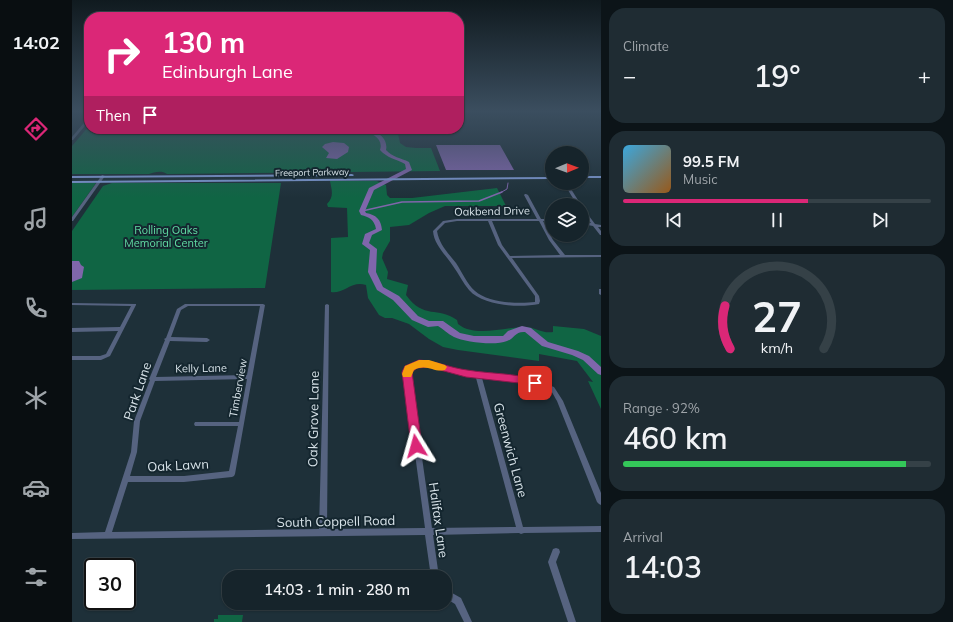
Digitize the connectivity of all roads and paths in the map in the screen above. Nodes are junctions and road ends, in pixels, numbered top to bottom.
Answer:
1 (601, 174) edge
2 (545, 175) edge
3 (589, 175) edge
4 (534, 176) junction
5 (589, 176) edge
6 (72, 177) edge
7 (545, 177) edge
8 (601, 177) edge
9 (102, 178) junction
10 (287, 178) junction
11 (154, 179) junction
12 (112, 181) junction
13 (72, 182) edge
14 (97, 185) junction
15 (570, 190) dead end
16 (526, 195) dead end
17 (575, 198) edge
18 (589, 218) edge
19 (72, 220) edge
20 (490, 220) junction
21 (539, 220) junction
22 (545, 220) edge
23 (589, 224) edge
24 (594, 225) junction
25 (601, 226) edge
26 (601, 234) edge
27 (564, 256) junction
28 (601, 256) edge
29 (508, 257) junction
30 (601, 290) edge
31 (601, 294) edge
32 (72, 304) edge
33 (327, 304) dead end
34 (187, 306) joint
35 (122, 329) junction
36 (72, 330) edge
37 (167, 339) junction
38 (207, 340) dead end
39 (72, 358) edge
40 (478, 376) junction
41 (250, 377) junction
42 (152, 379) junction
43 (198, 424) dead end
44 (242, 424) junction
45 (232, 474) joint
46 (126, 479) junction
47 (601, 502) edge
48 (601, 529) edge
49 (521, 530) junction
50 (429, 532) junction
51 (323, 533) junction
52 (72, 536) edge
53 (108, 536) junction
54 (556, 552) dead end
55 (434, 570) edge
56 (452, 597) edge
57 (468, 622) edge
58 (572, 622) edge

1 - 3 main road
2 - 4 main road, Freeport Parkway
4 - 7 main road, Freeport Parkway
4 - 10 main road, Freeport Parkway
5 - 8 main road
6 - 9 main road, Freeport Parkway
9 - 11 main road, Freeport Parkway
9 - 12 main road, Freeport Parkway
9 - 13 main road, Freeport Parkway
9 - 14 street
10 - 11 main road, Freeport Parkway
10 - 11 main road, Freeport Parkway
11 - 12 main road, Freeport Parkway
12 - 14 main road
14 - 19 street
15 - 17 street
16 - 21 street
18 - 24 street
20 - 21 street, Oakbend Drive
20 - 29 street
20 - 29 street, Oakbend Drive
21 - 22 street, Oakbend Drive
21 - 27 street
23 - 24 street
24 - 25 street
24 - 26 street
27 - 28 street
27 - 29 street
30 - 31 street
32 - 35 street
33 - 51 street, Oak Grove Lane
34 - 37 street, Park Lane
34 - 41 street, Timberview
35 - 36 street
35 - 39 street
37 - 38 street
37 - 42 street, Park Lane
40 - 47 street
40 - 49 street, Greenwich Lane
40 - 50 street, Halifax Lane
41 - 42 street, Kelly Lane
41 - 44 street, Timberview
42 - 46 street, Park Lane
43 - 44 street
44 - 45 street, Timberview
45 - 46 street, Oak Lawn
46 - 53 street, Park Lane
48 - 49 street, South Coppell Road
49 - 50 street, South Coppell Road
50 - 51 street, South Coppell Road
50 - 55 street, Halifax Lane
51 - 53 street, South Coppell Road
52 - 53 street, South Coppell Road
54 - 58 street
56 - 57 street

